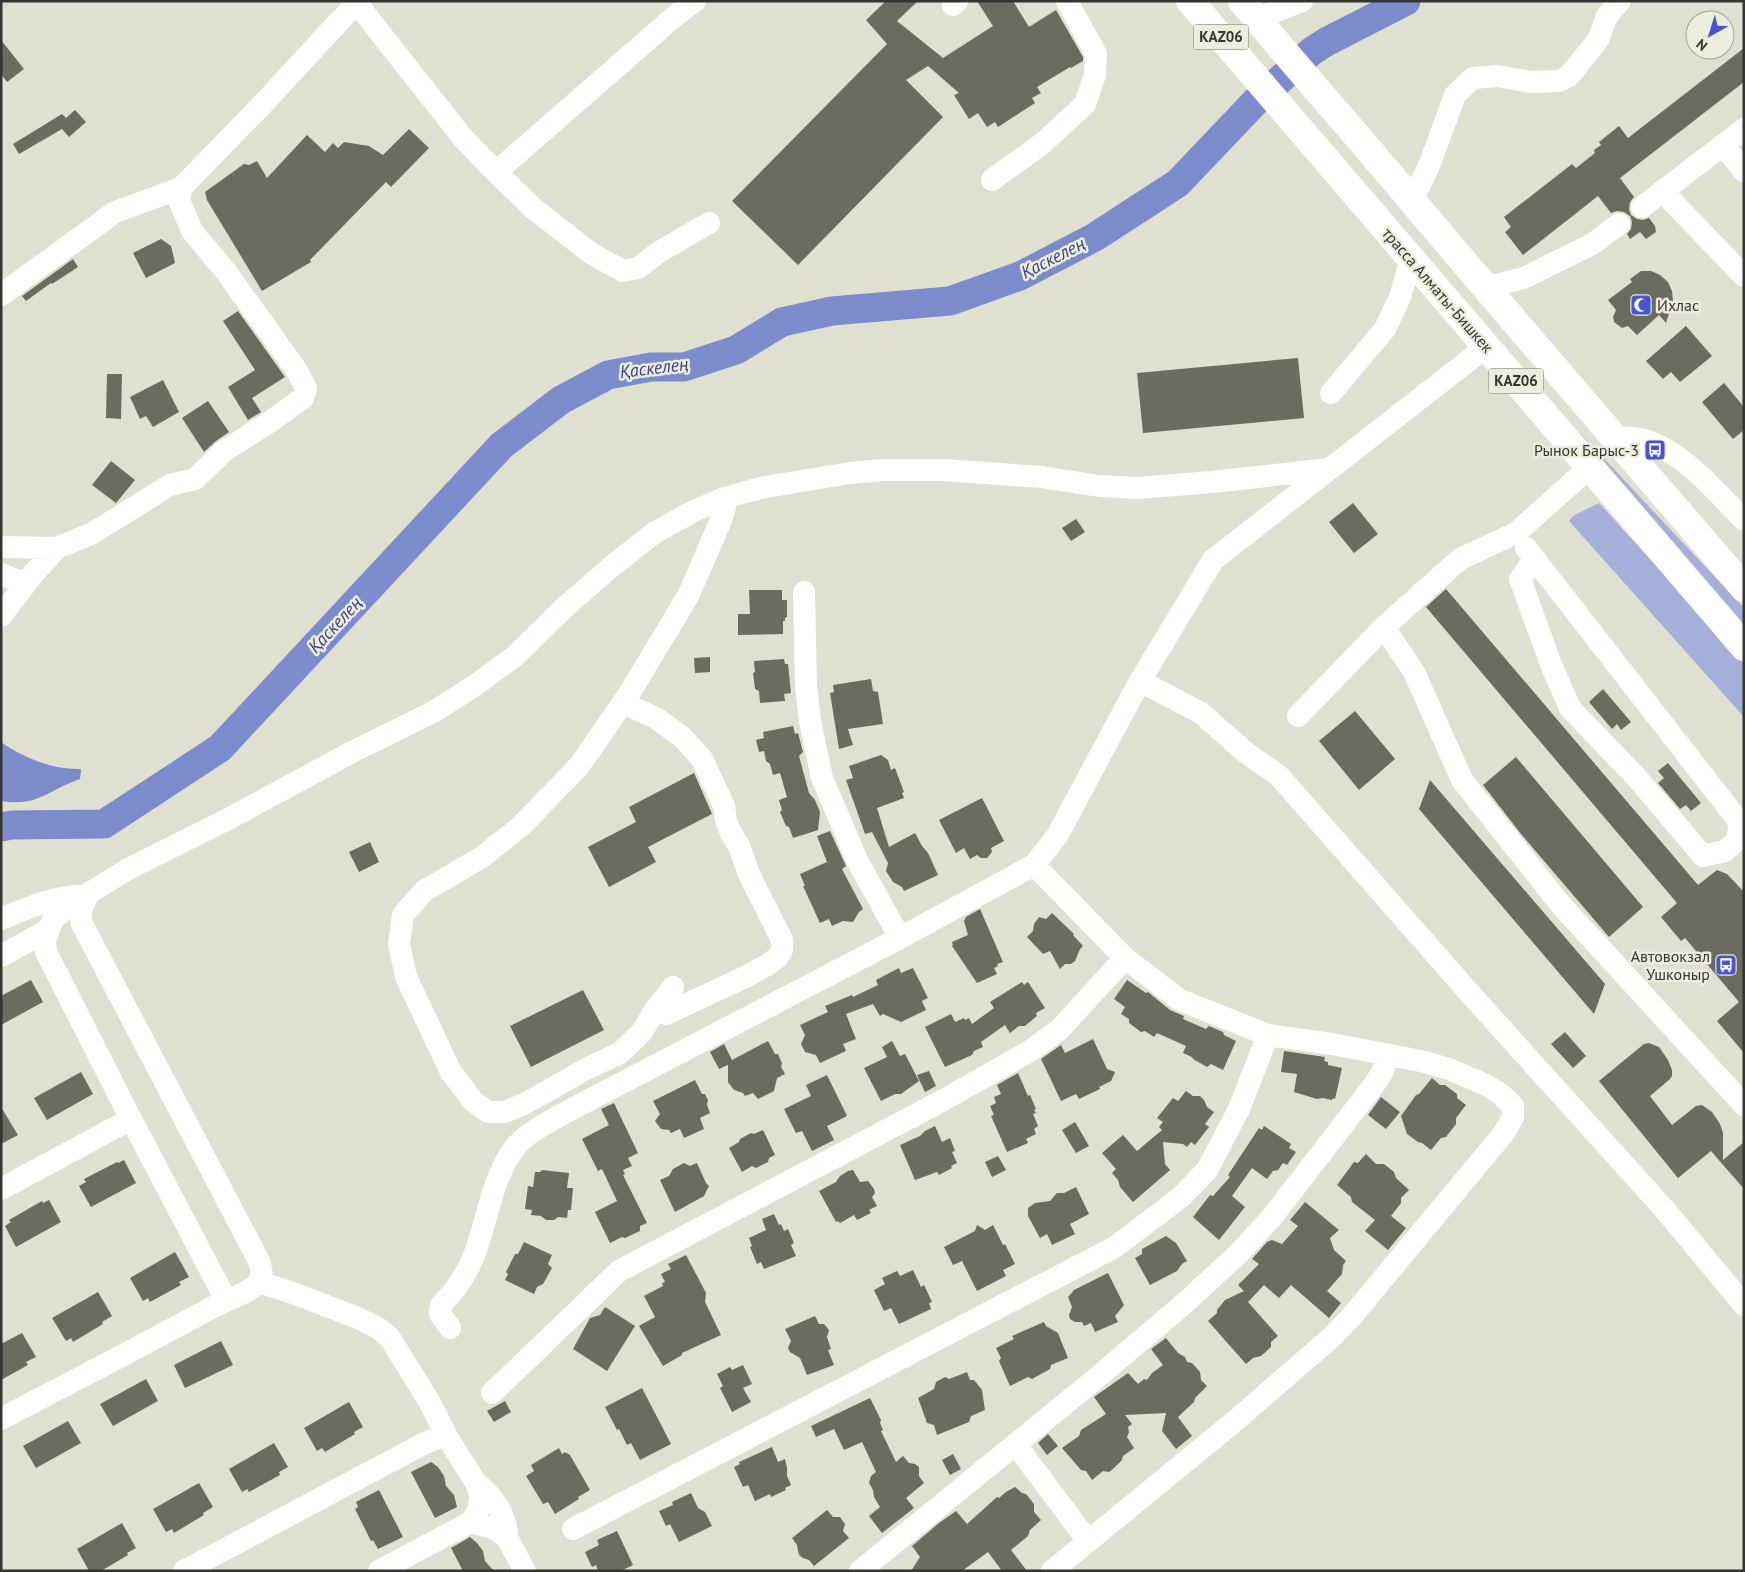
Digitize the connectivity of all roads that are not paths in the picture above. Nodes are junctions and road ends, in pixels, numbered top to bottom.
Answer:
1 (358, 1) edge
2 (694, 1) edge
3 (1067, 1) edge
4 (1190, 1) edge
5 (1302, 1) edge
6 (1620, 1) edge
7 (1249, 10) edge
8 (1744, 129) edge
9 (1723, 145) junction
10 (1744, 171) edge
11 (496, 172) junction
12 (992, 180) dead end
13 (181, 188) junction
14 (1662, 190) junction
15 (1412, 200) junction
16 (1642, 207) dead end
17 (709, 223) dead end
18 (1619, 224) dead end
19 (1411, 259) junction
20 (1744, 276) edge
21 (1484, 288) junction
22 (1, 295) edge
23 (1457, 312) junction
24 (1486, 346) junction
25 (1331, 393) dead end
26 (1613, 436) junction
27 (1590, 466) junction
28 (1329, 469) junction
29 (728, 497) junction
30 (1744, 520) edge
31 (1516, 533) junction
32 (1, 547) edge
33 (57, 548) junction
34 (1534, 560) junction
35 (1, 574) edge
36 (28, 580) junction
37 (1744, 588) edge
38 (804, 592) dead end
39 (1, 616) edge
40 (1384, 627) junction
41 (1744, 647) edge
42 (1140, 681) junction
43 (623, 703) junction
44 (1298, 716) dead end
45 (1742, 826) edge
46 (1034, 865) junction
47 (87, 894) junction
48 (1, 919) edge
49 (48, 930) junction
50 (900, 938) junction
51 (1, 956) edge
52 (1125, 958) junction
53 (673, 988) dead end
54 (656, 1010) junction
55 (1268, 1035) junction
56 (1387, 1055) junction
57 (1744, 1105) edge
58 (131, 1119) junction
59 (1, 1189) edge
60 (259, 1282) junction
61 (226, 1300) junction
62 (1744, 1305) edge
63 (450, 1328) dead end
64 (492, 1393) dead end
65 (1, 1419) edge
66 (446, 1435) junction
67 (1016, 1445) junction
68 (476, 1483) junction
69 (471, 1522) junction
70 (573, 1529) dead end
71 (507, 1538) junction
72 (1088, 1541) junction
73 (184, 1571) edge
74 (380, 1571) edge
75 (525, 1571) edge
76 (860, 1571) edge
77 (1052, 1571) edge

1 - 11 street
1 - 13 street
2 - 11 street
3 - 12 street
4 - 19 highway, трасса Алматы-Бишкек / KАZ06
5 - 7 street
6 - 15 street
7 - 15 highway, KАZ06
8 - 9 street
9 - 10 street
9 - 14 street
11 - 17 street
13 - 22 street
13 - 33 street
14 - 16 street
14 - 20 street
15 - 21 highway, KАZ06
18 - 21 street
19 - 23 highway, трасса Алматы-Бишкек / KАZ06
19 - 25 street
21 - 23 highway
21 - 26 highway, KАZ06
23 - 24 highway, трасса Алматы-Бишкек / KАZ06
24 - 27 highway, трасса Алматы-Бишкек / KАZ06
24 - 28 street
26 - 30 street
26 - 37 highway, KАZ06
27 - 31 street
27 - 41 highway, трасса Алматы-Бишкек / KАZ06
28 - 29 street
28 - 42 street
29 - 43 street
29 - 47 street
31 - 34 street
31 - 40 street
32 - 33 street
33 - 36 street
34 - 45 street
34 - 45 street
35 - 36 street
36 - 39 street
38 - 50 street
40 - 44 street
40 - 57 street
42 - 46 street
42 - 62 street
43 - 54 street
43 - 54 street
46 - 50 street
46 - 52 street
47 - 48 street
47 - 49 street
47 - 60 street
49 - 51 street
49 - 58 street
50 - 63 street
52 - 55 street
52 - 64 street
53 - 54 street
55 - 56 street
55 - 70 street
56 - 67 street
56 - 72 street
58 - 59 street
58 - 61 street
60 - 61 street
60 - 66 street
61 - 65 street
66 - 68 street
66 - 73 street
67 - 72 street
67 - 76 street
68 - 69 street
68 - 71 street
69 - 71 street
69 - 74 street
71 - 75 street
72 - 77 street

